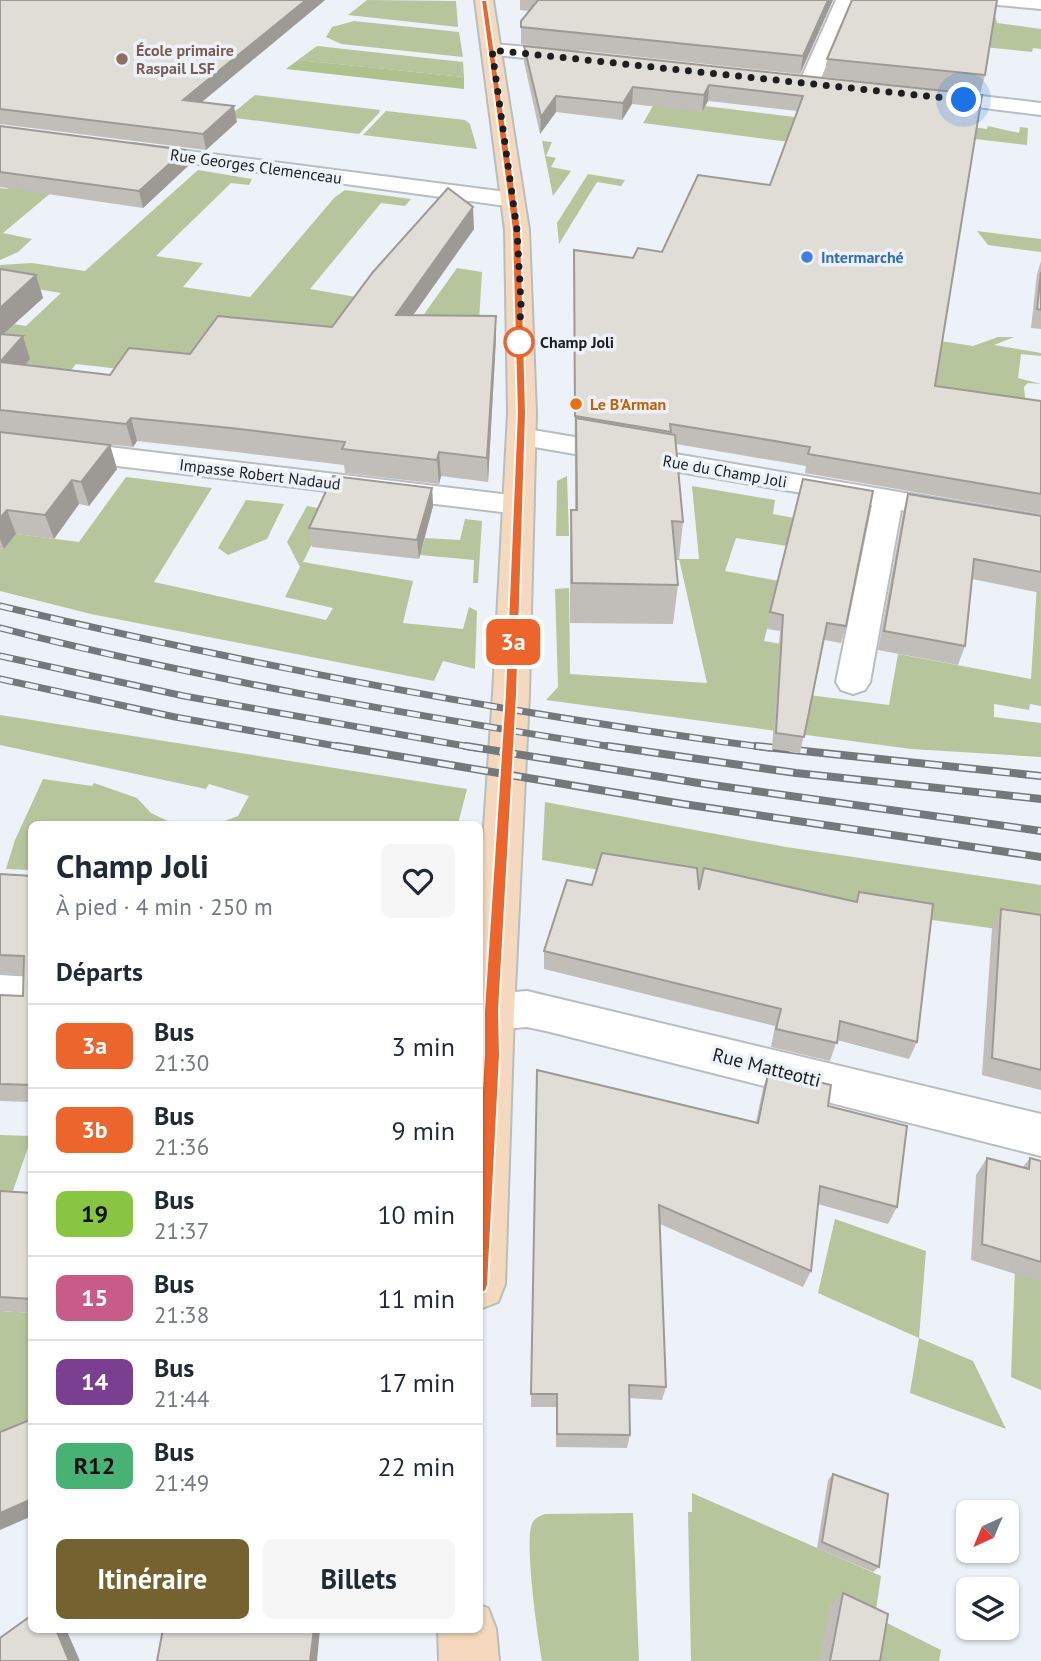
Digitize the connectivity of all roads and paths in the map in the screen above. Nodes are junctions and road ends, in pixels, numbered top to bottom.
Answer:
1 (484, 0) edge
2 (845, 0) edge
3 (998, 0) edge
4 (1041, 4) edge
5 (492, 50) junction
6 (601, 60) edge
7 (809, 83) edge
8 (905, 94) edge
9 (1041, 109) edge
10 (113, 147) edge
11 (513, 200) junction
12 (521, 437) junction
13 (0, 443) edge
14 (888, 499) junction
15 (519, 505) junction
16 (1041, 525) edge
17 (853, 682) dead end
18 (0, 993) edge
19 (28, 995) edge
20 (486, 1012) edge
21 (1041, 1135) edge
22 (483, 1227) edge
23 (467, 1633) edge
24 (469, 1661) edge

1 - 5 main road
2 - 7 street
3 - 4 street
5 - 6 street
5 - 11 main road
8 - 9 street
10 - 11 street, Rue Georges Clemenceau
11 - 12 main road
12 - 14 street, Rue du Champ Joli
12 - 15 main road
13 - 15 street, Impasse Robert Nadaud
14 - 16 street, Rue du Champ Joli
14 - 17 street
15 - 20 main road
18 - 19 street
20 - 21 street, Rue Matteotti
20 - 22 main road
23 - 24 main road

